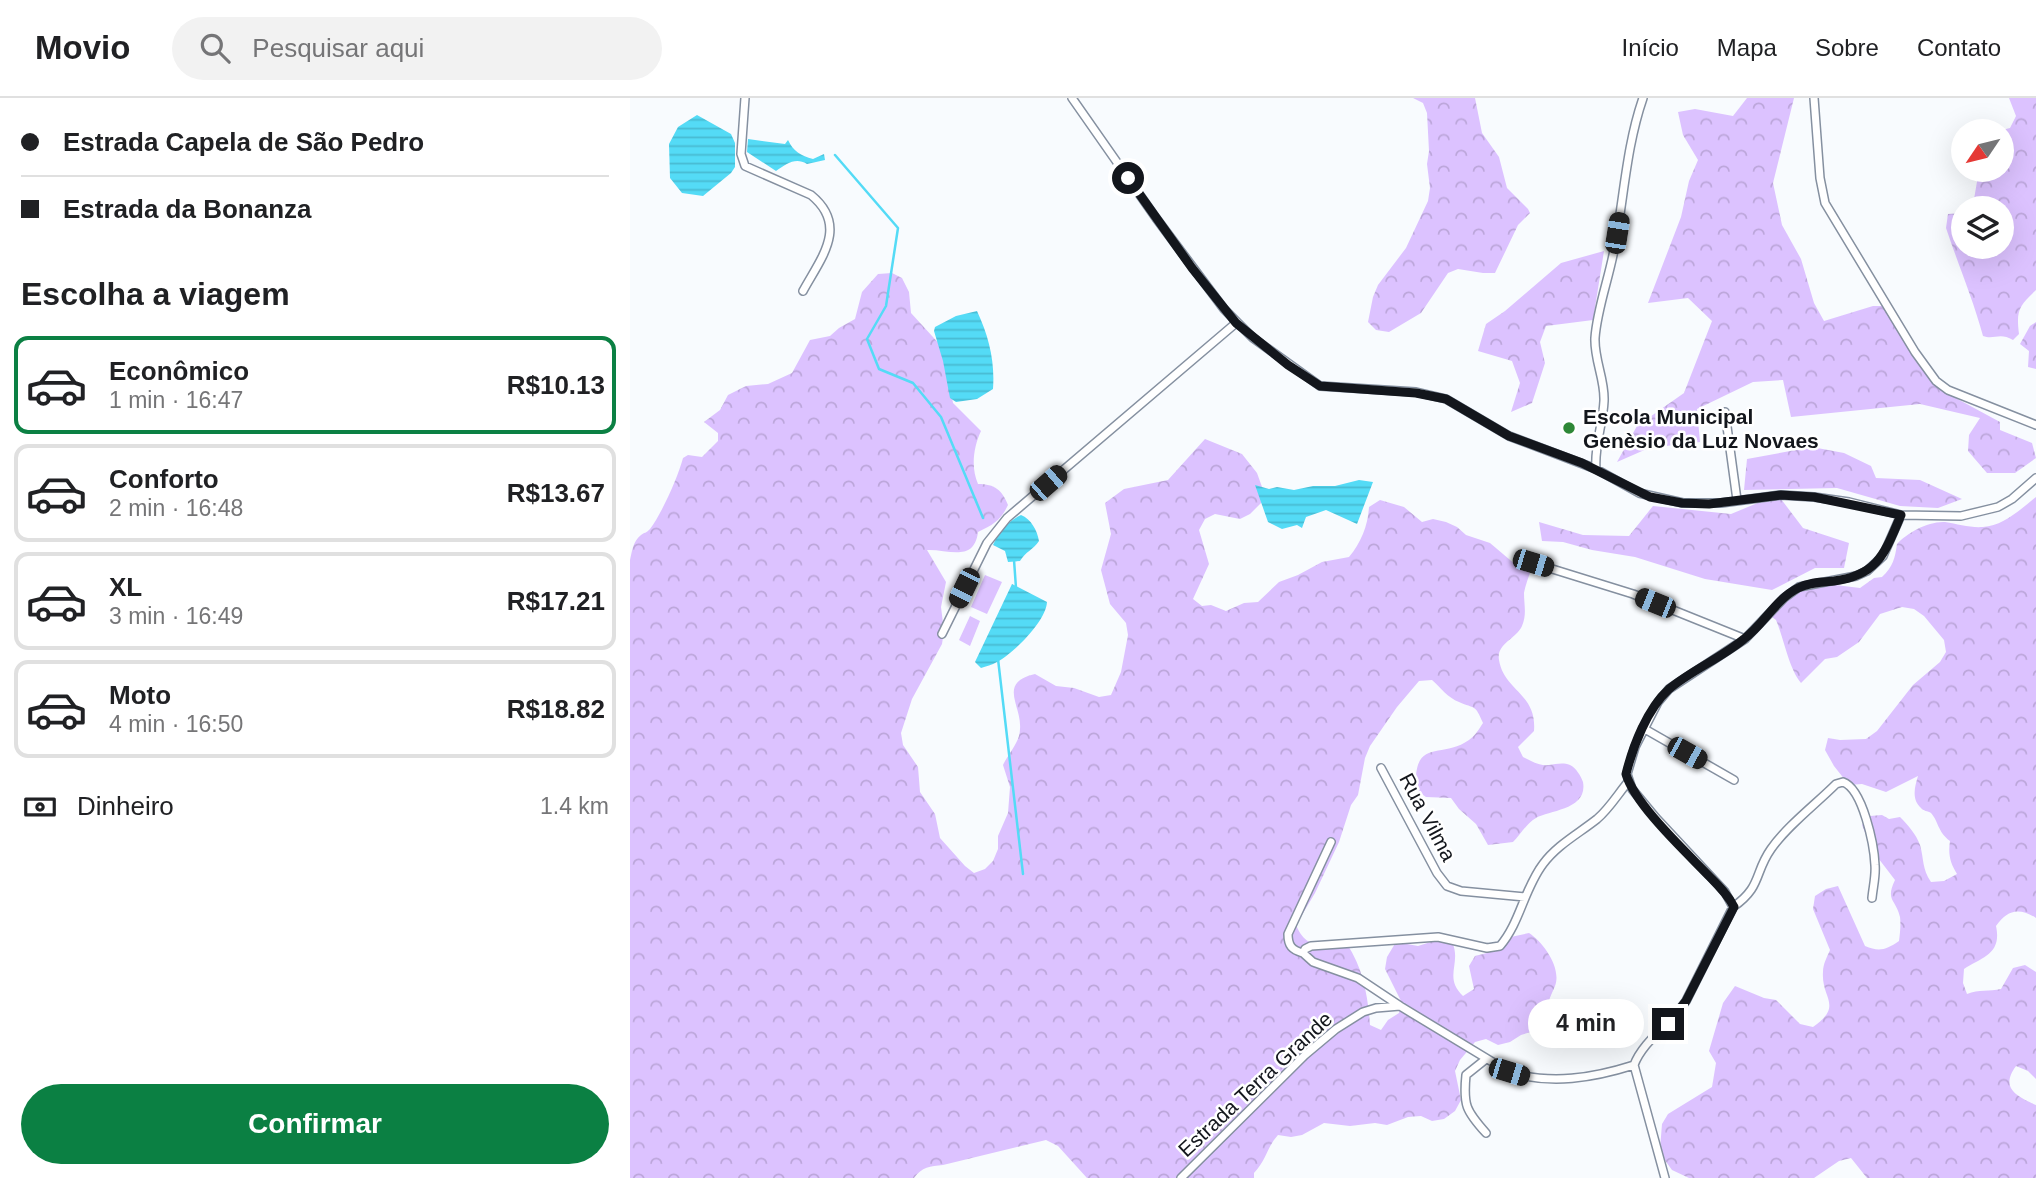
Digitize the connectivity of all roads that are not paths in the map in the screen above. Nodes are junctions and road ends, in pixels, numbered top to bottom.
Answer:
1 (745, 98) edge
2 (1072, 98) edge
3 (1643, 98) edge
4 (1814, 98) edge
5 (803, 291) dead end
6 (1236, 323) junction
7 (1725, 411) dead end
8 (2036, 425) edge
9 (1596, 469) junction
10 (2036, 478) edge
11 (1737, 500) junction
12 (1901, 515) junction
13 (1533, 563) dead end
14 (942, 634) dead end
15 (1745, 639) junction
16 (1643, 728) junction
17 (1381, 768) dead end
18 (1734, 780) dead end
19 (1629, 782) junction
20 (1331, 842) dead end
21 (1525, 897) junction
22 (1872, 898) dead end
23 (1734, 907) junction
24 (1303, 953) junction
25 (1400, 1006) junction
26 (1486, 1059) junction
27 (1633, 1065) junction
28 (1486, 1133) dead end
29 (1181, 1178) edge
30 (1665, 1178) edge

1 - 5 street
2 - 6 street
3 - 9 street
4 - 8 street
6 - 9 street
6 - 14 street
7 - 11 street
9 - 11 street
10 - 12 street
11 - 12 street
12 - 15 street
13 - 15 street
15 - 16 street
16 - 18 street
16 - 19 street
17 - 21 street, Rua Vilma
19 - 21 street
19 - 23 street
20 - 24 street
21 - 24 street
22 - 23 street
23 - 27 street
24 - 25 street
25 - 26 street
25 - 29 street, Estrada Terra Grande
26 - 27 street
26 - 28 street
27 - 30 street

